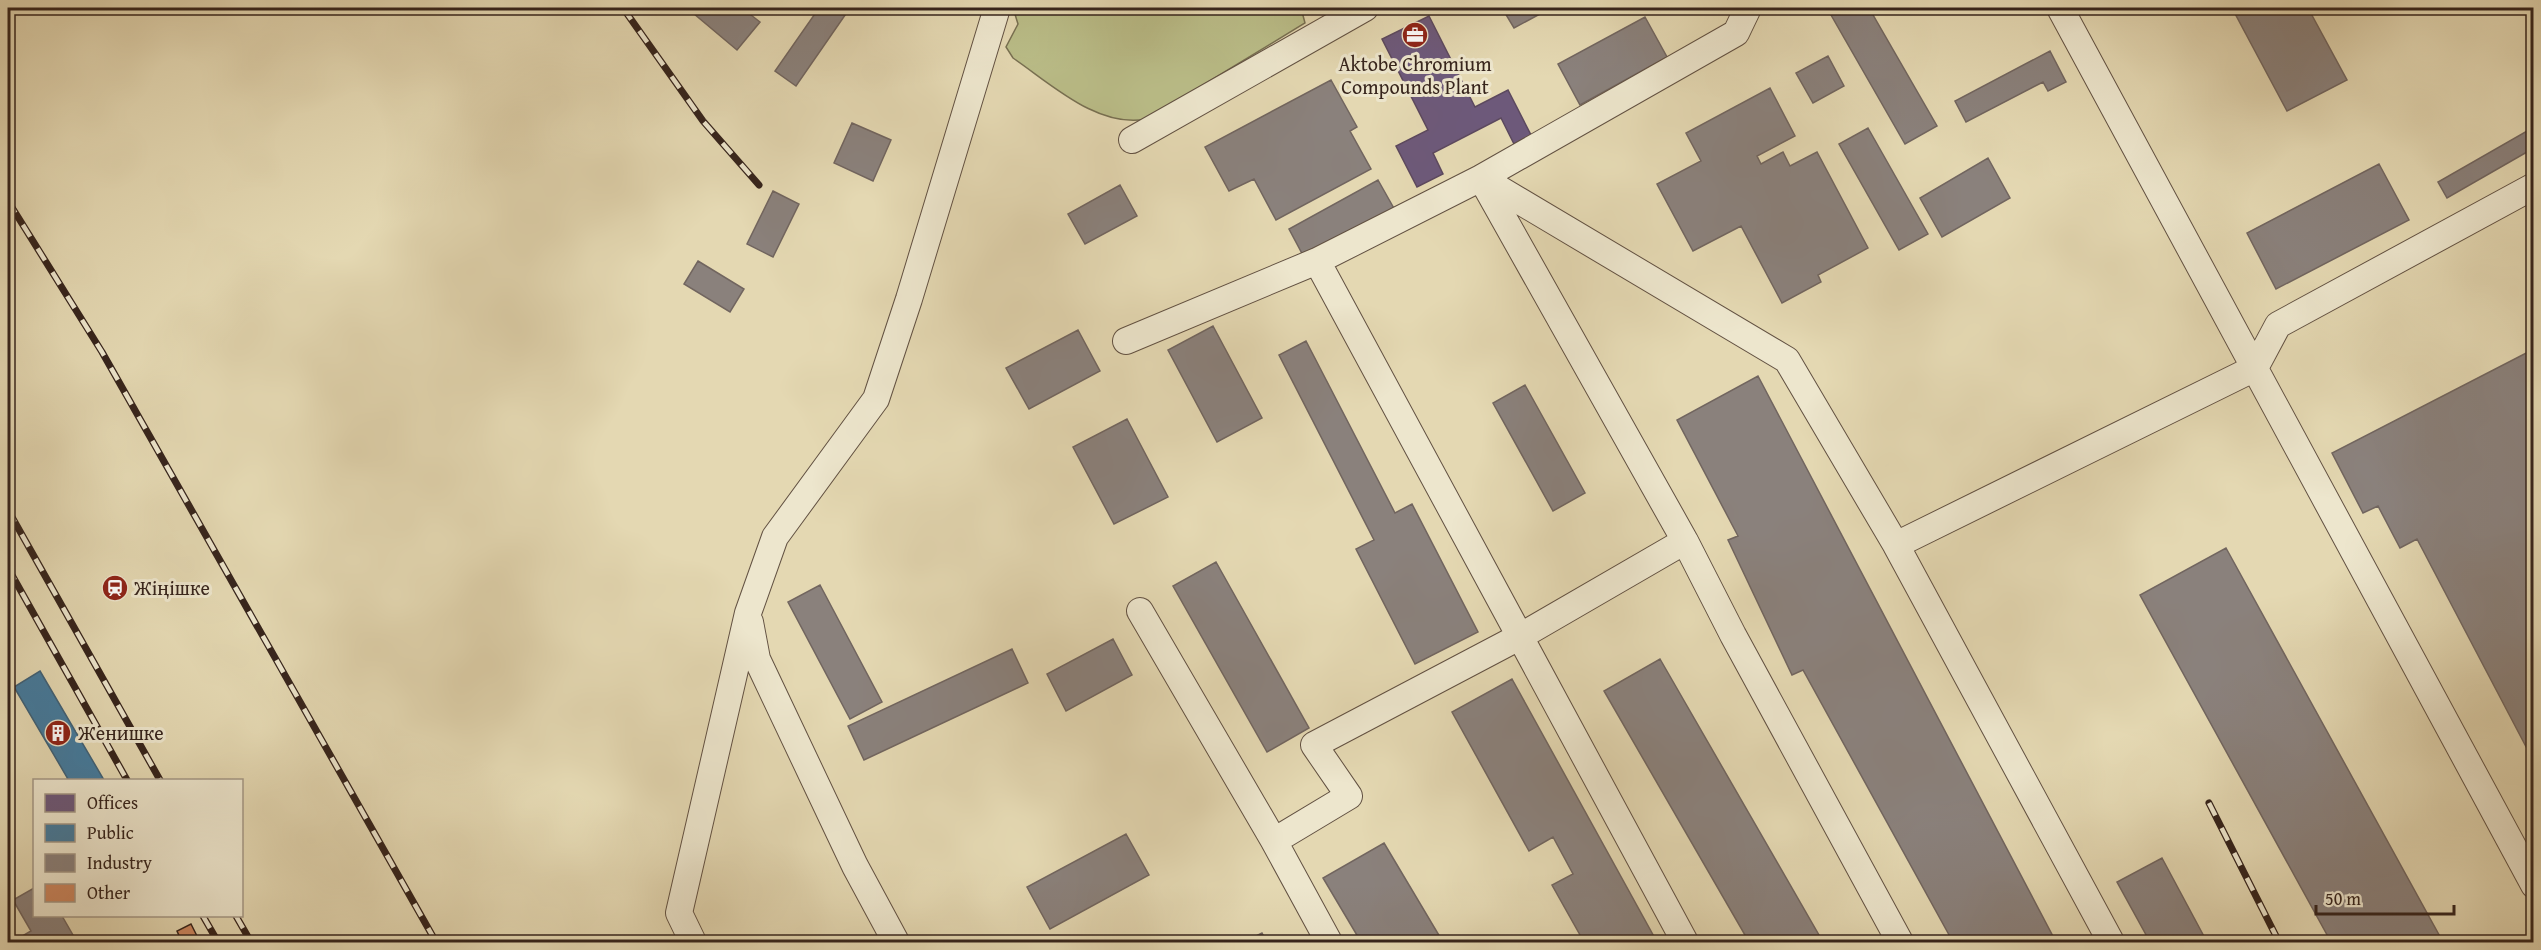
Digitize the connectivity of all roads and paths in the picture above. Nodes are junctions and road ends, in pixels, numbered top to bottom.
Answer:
1 (997, 8) edge
2 (1365, 8) edge
3 (1748, 8) edge
4 (2060, 8) edge
5 (1324, 18) edge
6 (1132, 140) dead end
7 (1481, 178) junction
8 (2534, 186) edge
9 (1317, 261) junction
10 (1126, 341) dead end
11 (2255, 368) junction
12 (1685, 541) junction
13 (1896, 545) junction
14 (1140, 611) dead end
15 (748, 613) junction
16 (1521, 636) junction
17 (1274, 841) junction
18 (2534, 885) edge
19 (693, 942) edge
20 (896, 942) edge
21 (1329, 942) edge
22 (1685, 942) edge
23 (1900, 942) edge
24 (2111, 942) edge

1 - 15 street
2 - 5 street
3 - 7 street
4 - 11 street
5 - 6 street
7 - 9 street
7 - 12 street
7 - 13 street
8 - 11 street
9 - 10 street
9 - 16 street
11 - 13 street
11 - 18 street
12 - 16 street
12 - 23 street
13 - 24 street
14 - 17 street
15 - 19 street
15 - 20 street
16 - 17 street
16 - 22 street
17 - 21 street

